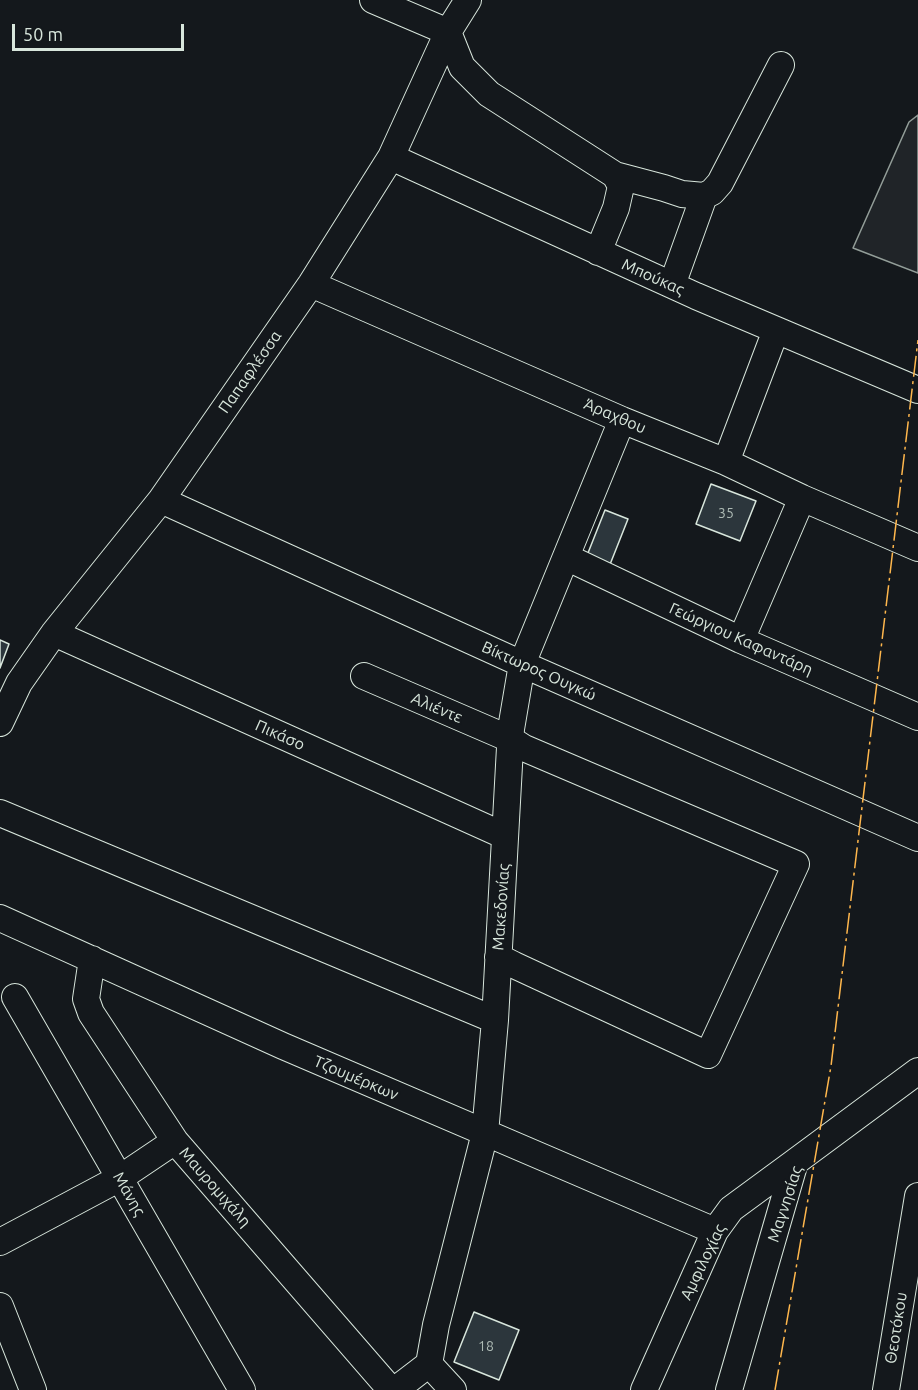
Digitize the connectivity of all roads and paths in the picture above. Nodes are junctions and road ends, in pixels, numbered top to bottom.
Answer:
1 (373, 0) edge
2 (468, 0) edge
3 (448, 32) junction
4 (781, 65) dead end
5 (391, 157) junction
6 (615, 176) junction
7 (704, 196) junction
8 (598, 252) junction
9 (311, 284) junction
10 (672, 285) junction
11 (776, 330) junction
12 (918, 390) edge
13 (622, 420) junction
14 (726, 462) junction
15 (802, 498) junction
16 (161, 500) junction
17 (918, 548) edge
18 (566, 557) junction
19 (54, 633) junction
20 (741, 640) junction
21 (522, 664) junction
22 (364, 676) dead end
23 (918, 717) edge
24 (0, 723) edge
25 (510, 739) junction
26 (0, 813) edge
27 (506, 836) junction
28 (918, 838) edge
29 (0, 918) edge
30 (498, 957) junction
31 (92, 958) junction
32 (15, 997) dead end
33 (495, 1020) junction
34 (918, 1071) edge
35 (485, 1133) junction
36 (175, 1141) junction
37 (795, 1162) junction
38 (120, 1178) junction
39 (918, 1196) edge
40 (715, 1231) junction
41 (0, 1242) edge
42 (0, 1306) edge
43 (429, 1364) junction
44 (27, 1388) edge
45 (242, 1390) edge
46 (393, 1390) edge
47 (453, 1390) edge
48 (644, 1390) edge
49 (729, 1390) edge
50 (886, 1390) edge

1 - 3 street
2 - 3 street, Παπαφλέσσα
3 - 5 street, Παπαφλέσσα
3 - 6 street
4 - 7 street
5 - 8 street, Μπούκας
5 - 9 street, Παπαφλέσσα
6 - 7 street
6 - 8 street
7 - 10 street
8 - 10 street, Μπούκας
9 - 13 street, Άραχθου
9 - 16 street, Παπαφλέσσα
10 - 11 street, Μπούκας
11 - 12 street, Μπούκας
11 - 14 street
13 - 14 street, Άραχθου
13 - 18 street, Μακεδονίας
14 - 15 street, Άραχθου
15 - 17 street, Άραχθου
15 - 20 street
16 - 19 street, Παπαφλέσσα
16 - 21 street, Βίκτωρος Ουγκώ
18 - 20 street, Γεώργιου Καφαντάρη
18 - 21 street, Μακεδονίας
19 - 24 street, Παπαφλέσσα
19 - 27 street, Πικάσο
20 - 23 street, Γεώργιου Καφαντάρη
21 - 25 street, Μακεδονίας
21 - 28 street, Βίκτωρος Ουγκώ
22 - 25 street, Αλιέντε
25 - 27 street, Μακεδονίας
25 - 30 street, Αλιέντε
26 - 33 street
27 - 30 street, Μακεδονίας
29 - 31 street, Τζουμέρκων
30 - 33 street, Μακεδονίας
31 - 35 street, Τζουμέρκων
31 - 36 street, Μαυρομιχάλη
32 - 38 street, Μάνης
33 - 35 street, Μακεδονίας
34 - 37 street, Μαγνησίας
35 - 40 street, Τζουμέρκων
35 - 43 street, Μακεδονίας
36 - 38 street
36 - 46 street, Μαυρομιχάλη
37 - 40 street, Αμφιλοχίας
37 - 49 street, Μαγνησίας
38 - 41 street
38 - 45 street, Μάνης
39 - 50 street, Θεοτόκου
40 - 48 street, Αμφιλοχίας
42 - 44 street
43 - 46 street
43 - 47 street

